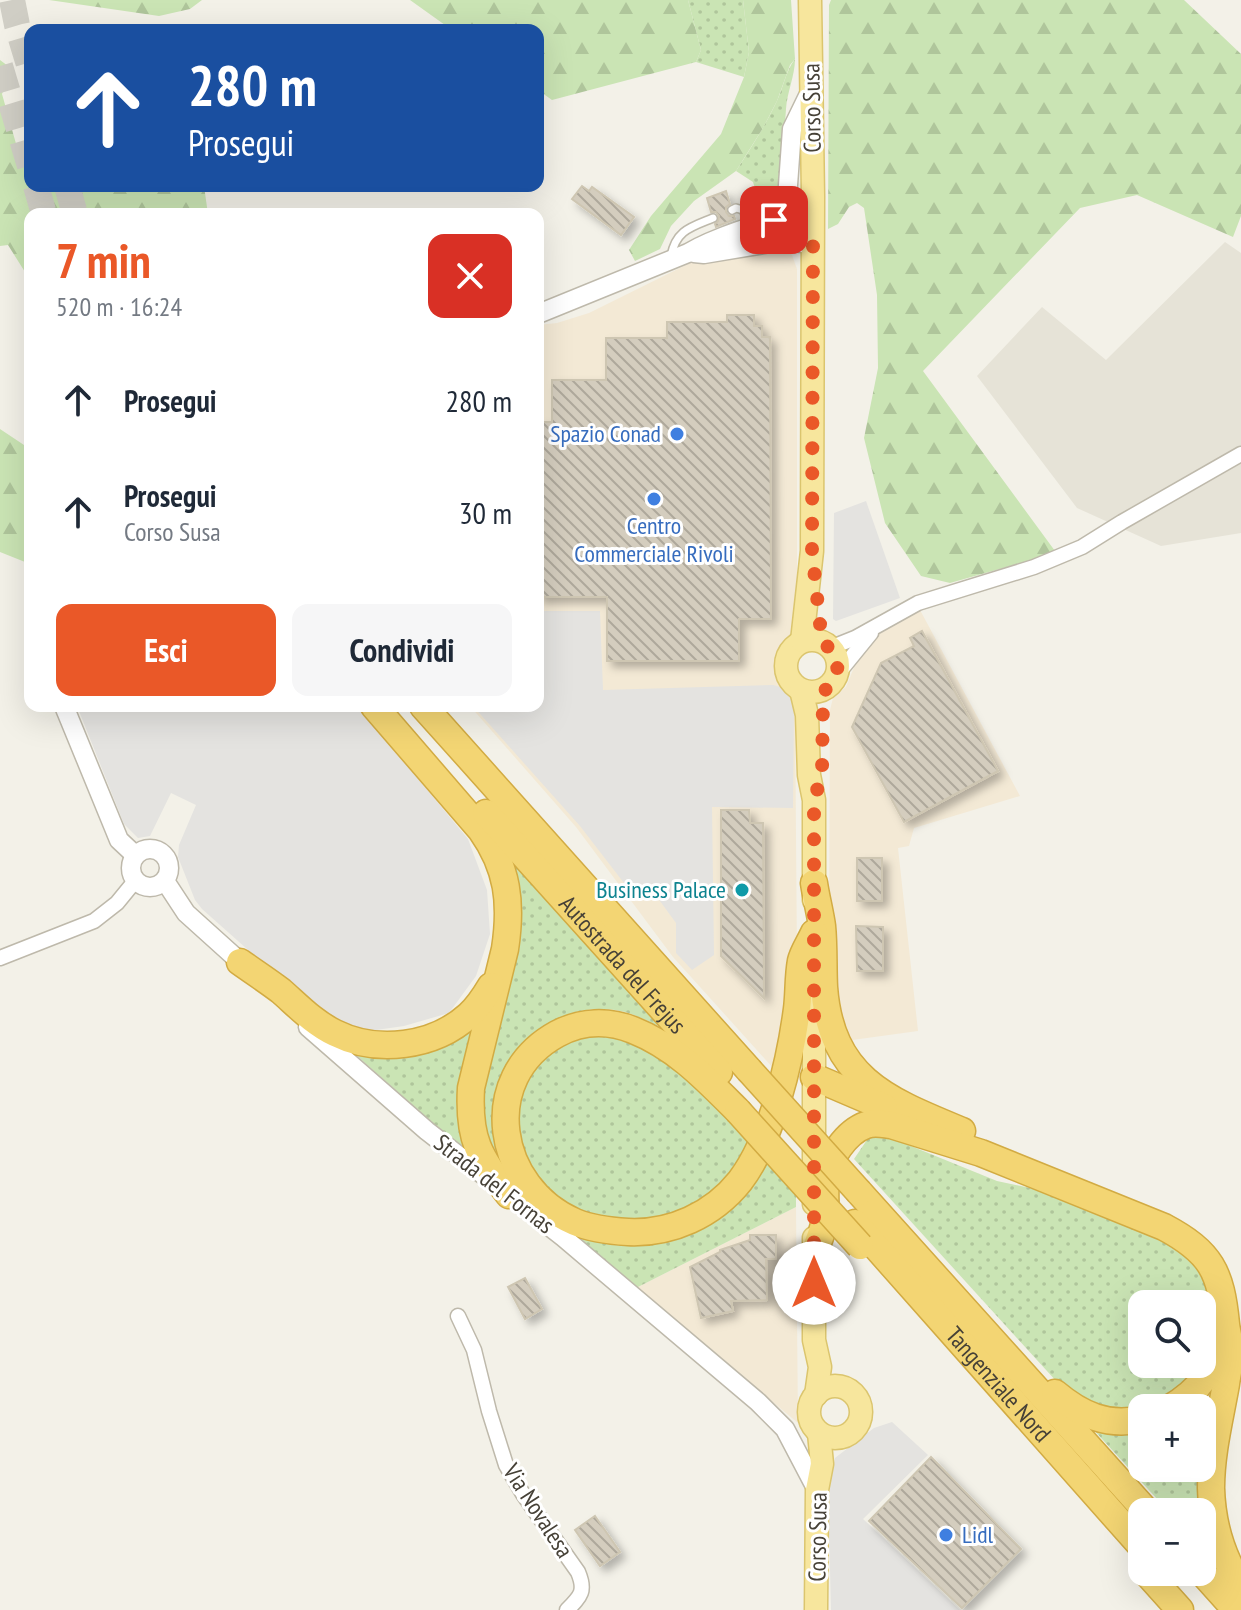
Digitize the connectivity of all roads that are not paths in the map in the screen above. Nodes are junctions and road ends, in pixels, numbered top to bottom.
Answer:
1 (810, 0) edge
2 (812, 88) junction
3 (732, 210) dead end
4 (713, 218) dead end
5 (774, 220) junction
6 (750, 229) junction
7 (813, 244) junction
8 (709, 253) junction
9 (679, 256) junction
10 (544, 312) edge
11 (1241, 454) edge
12 (874, 628) junction
13 (818, 643) junction
14 (831, 682) junction
15 (801, 690) junction
16 (66, 712) edge
17 (379, 712) edge
18 (395, 712) edge
19 (428, 712) edge
20 (452, 712) edge
21 (814, 800) junction
22 (547, 846) junction
23 (135, 855) junction
24 (135, 881) junction
25 (165, 881) junction
26 (814, 883) junction
27 (814, 933) junction
28 (0, 958) edge
29 (240, 962) junction
30 (498, 976) junction
31 (814, 1077) junction
32 (740, 1104) junction
33 (981, 1153) junction
34 (859, 1192) joint
35 (1083, 1193) junction
36 (509, 1195) junction
37 (857, 1234) joint
38 (814, 1254) junction
39 (946, 1290) junction
40 (458, 1316) dead end
41 (1226, 1325) junction
42 (820, 1367) junction
43 (839, 1386) junction
44 (1190, 1394) edge
45 (816, 1395) junction
46 (1128, 1420) edge
47 (830, 1435) junction
48 (1068, 1465) junction
49 (817, 1490) junction
50 (1134, 1498) edge
51 (1128, 1531) edge
52 (1128, 1552) edge
53 (1158, 1586) edge
54 (1177, 1586) edge
55 (1215, 1586) edge
56 (1241, 1586) edge
57 (567, 1610) edge
58 (816, 1610) edge
59 (1180, 1610) edge
60 (1199, 1610) edge
61 (1236, 1610) edge

1 - 2 main road, Corso Susa
2 - 5 street
2 - 7 main road, Corso Susa
3 - 6 lane
4 - 9 lane
5 - 6 street
5 - 7 street
6 - 8 lane
6 - 9 street
7 - 8 street
7 - 13 main road, Corso Susa
8 - 9 street
9 - 10 street
11 - 12 street
12 - 13 street
12 - 14 street
13 - 14 main road
13 - 15 main road
14 - 15 main road
14 - 21 main road
15 - 21 main road
16 - 23 street
17 - 30 highway
18 - 32 highway, Autostrada del Frejus
19 - 22 highway, Autostrada del Frejus
20 - 22 highway
21 - 26 main road
22 - 34 highway, Autostrada del Frejus, bridge
23 - 24 street
23 - 25 street
24 - 25 street
24 - 28 street
25 - 29 street, Strada del Fornas
26 - 27 main road
26 - 35 highway
27 - 31 main road
27 - 32 highway
29 - 30 highway
29 - 36 street, Strada del Fornas
30 - 36 highway
31 - 33 highway
31 - 38 main road
32 - 37 highway, Autostrada del Frejus
33 - 35 highway
33 - 38 highway
34 - 39 highway, Tangenziale Nord
35 - 41 highway
36 - 49 street, Strada del Fornas
37 - 48 highway, Tangenziale Nord
38 - 42 main road
39 - 46 highway
39 - 50 highway, Tangenziale Nord
40 - 57 street, Via Novalesa
41 - 44 highway
41 - 56 highway
42 - 43 main road
42 - 45 main road
43 - 45 main road
43 - 47 main road
45 - 47 main road
47 - 49 main road, Corso Susa
48 - 51 highway, Tangenziale Nord
48 - 52 highway
49 - 58 main road, Corso Susa
53 - 59 highway
54 - 60 highway
55 - 61 highway

